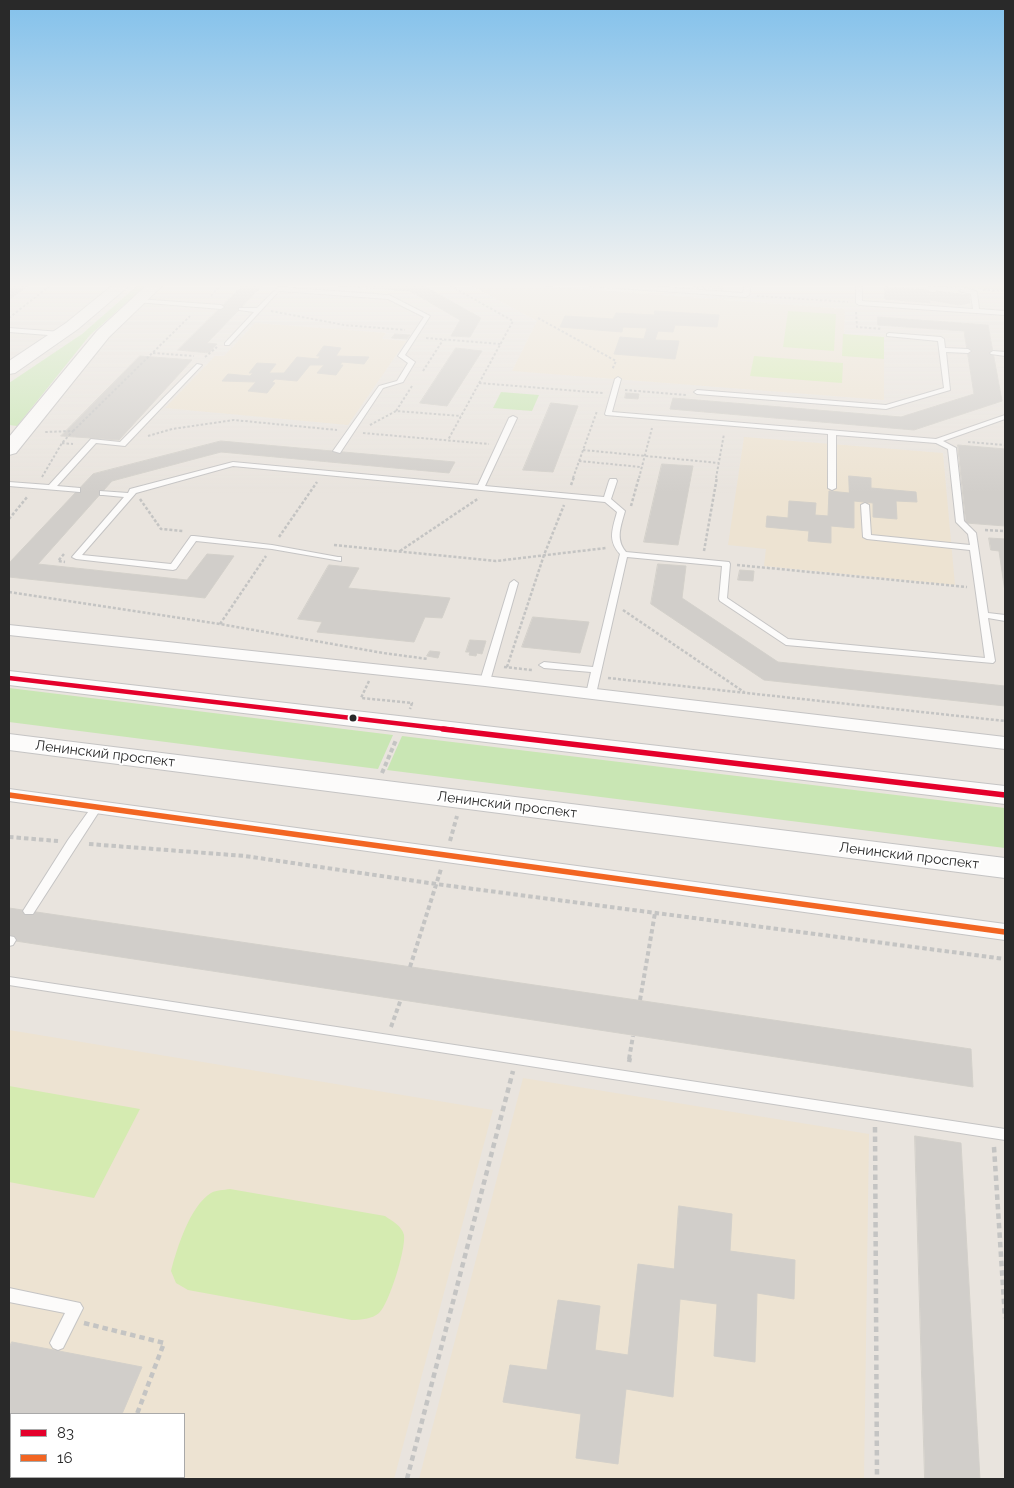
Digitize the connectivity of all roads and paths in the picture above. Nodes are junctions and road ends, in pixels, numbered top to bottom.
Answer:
1 (32, 353) edge
2 (86, 353) edge
3 (153, 353) edge
4 (159, 353) edge
5 (211, 353) edge
6 (403, 353) edge
7 (434, 353) edge
8 (496, 353) edge
9 (602, 353) edge
10 (943, 353) edge
11 (199, 365) dead end
12 (9, 369) edge
13 (422, 372) dead end
14 (618, 379) dead end
15 (417, 380) dead end
16 (479, 383) junction
17 (605, 389) junction
18 (615, 390) junction
19 (603, 393) junction
20 (695, 394) joint
21 (600, 400) dead end
22 (794, 400) junction
23 (598, 407) dead end
24 (793, 408) dead end
25 (396, 411) junction
26 (461, 416) junction
27 (1005, 416) edge
28 (513, 418) dead end
29 (655, 418) junction
30 (792, 419) dead end
31 (726, 424) junction
32 (792, 429) junction
33 (72, 431) dead end
34 (350, 431) junction
35 (832, 433) junction
36 (148, 437) dead end
37 (937, 442) junction
38 (62, 443) dead end
39 (91, 445) junction
40 (9, 449) edge
41 (583, 450) junction
42 (337, 451) dead end
43 (644, 456) junction
44 (579, 461) junction
45 (329, 462) dead end
46 (720, 463) junction
47 (641, 467) junction
48 (323, 473) junction
49 (613, 481) dead end
50 (9, 484) edge
51 (51, 488) junction
52 (485, 488) junction
53 (832, 488) dead end
54 (77, 490) dead end
55 (103, 493) dead end
56 (130, 494) junction
57 (568, 496) junction
58 (606, 500) junction
59 (865, 505) dead end
60 (629, 514) dead end
61 (1005, 531) edge
62 (986, 538) dead end
63 (198, 539) junction
64 (277, 540) dead end
65 (287, 540) dead end
66 (324, 544) dead end
67 (616, 546) junction
68 (974, 548) junction
69 (400, 551) junction
70 (64, 554) dead end
71 (624, 554) junction
72 (544, 555) junction
73 (703, 557) dead end
74 (338, 559) dead end
75 (68, 562) dead end
76 (726, 564) junction
77 (514, 583) dead end
78 (979, 588) junction
79 (983, 616) junction
80 (1005, 618) edge
81 (9, 630) edge
82 (379, 661) junction
83 (544, 665) dead end
84 (507, 667) dead end
85 (596, 670) junction
86 (9, 678) edge
87 (485, 681) junction
88 (591, 694) junction
89 (403, 724) junction
90 (9, 742) edge
91 (1005, 743) edge
92 (376, 788) junction
93 (9, 795) edge
94 (1005, 795) edge
95 (98, 807) junction
96 (448, 812) dead end
97 (9, 837) edge
98 (72, 843) junction
99 (446, 855) junction
100 (1005, 868) edge
101 (436, 884) junction
102 (29, 911) dead end
103 (655, 912) junction
104 (1005, 932) edge
105 (1005, 959) edge
106 (410, 967) dead end
107 (9, 981) edge
108 (400, 999) dead end
109 (640, 1000) dead end
110 (390, 1031) dead end
111 (634, 1036) dead end
112 (516, 1059) junction
113 (628, 1068) dead end
114 (875, 1115) junction
115 (875, 1129) junction
116 (884, 1130) dead end
117 (1005, 1135) edge
118 (986, 1146) dead end
119 (9, 1295) edge
120 (1005, 1318) edge
121 (70, 1319) junction
122 (58, 1343) dead end
123 (137, 1413) edge
124 (407, 1479) edge
125 (877, 1479) edge

1 - 12 main road
2 - 40 main road
3 - 33 path
4 - 5 path
6 - 34 lane
7 - 13 path
8 - 16 path
9 - 17 path
10 - 22 lane
11 - 39 lane
14 - 18 lane
15 - 25 path
16 - 19 path
16 - 26 path
17 - 18 path
17 - 19 path
18 - 20 path
18 - 29 lane
19 - 21 path
20 - 22 lane
22 - 24 lane
23 - 41 path
25 - 26 path
25 - 26 path
27 - 37 lane
28 - 52 lane
29 - 31 lane
29 - 43 path
30 - 32 lane
31 - 32 lane
31 - 46 path
32 - 35 lane
34 - 36 path
34 - 42 lane
35 - 37 lane
35 - 53 lane
37 - 68 lane
38 - 39 path
39 - 51 lane
41 - 43 path
41 - 44 path
43 - 46 path
43 - 47 path
44 - 47 path
44 - 57 path
45 - 48 lane
46 - 73 path
47 - 60 path
48 - 52 lane
48 - 56 lane
49 - 58 lane
50 - 51 lane
51 - 54 lane
52 - 57 lane
52 - 69 path
55 - 56 lane
56 - 63 path
56 - 63 lane
57 - 58 lane
57 - 72 path
58 - 67 lane
59 - 68 lane
61 - 62 path
63 - 74 lane
64 - 65 path
66 - 69 path
67 - 71 lane
67 - 72 path
68 - 78 lane
69 - 72 path
70 - 75 path
71 - 76 lane
71 - 85 lane
72 - 84 path
76 - 78 path
76 - 79 lane
77 - 87 lane
78 - 79 lane
79 - 80 lane
81 - 82 street
82 - 87 street
82 - 89 path
83 - 85 lane
85 - 88 lane
86 - 89 main road
87 - 88 street
88 - 91 street
89 - 92 path
89 - 94 main road
90 - 92 main road, Ленинский проспект
92 - 100 main road, Ленинский проспект
93 - 95 street
95 - 98 lane
95 - 99 street
96 - 99 path
97 - 98 path
98 - 101 path
98 - 102 lane
99 - 101 path
99 - 104 street
101 - 103 path
101 - 106 path
103 - 105 path
103 - 109 path
107 - 112 lane
108 - 110 path
111 - 113 path
112 - 114 lane
112 - 124 path
114 - 115 path
114 - 117 lane
115 - 116 path
115 - 125 path
118 - 120 path
119 - 121 lane
121 - 122 lane
121 - 123 path

